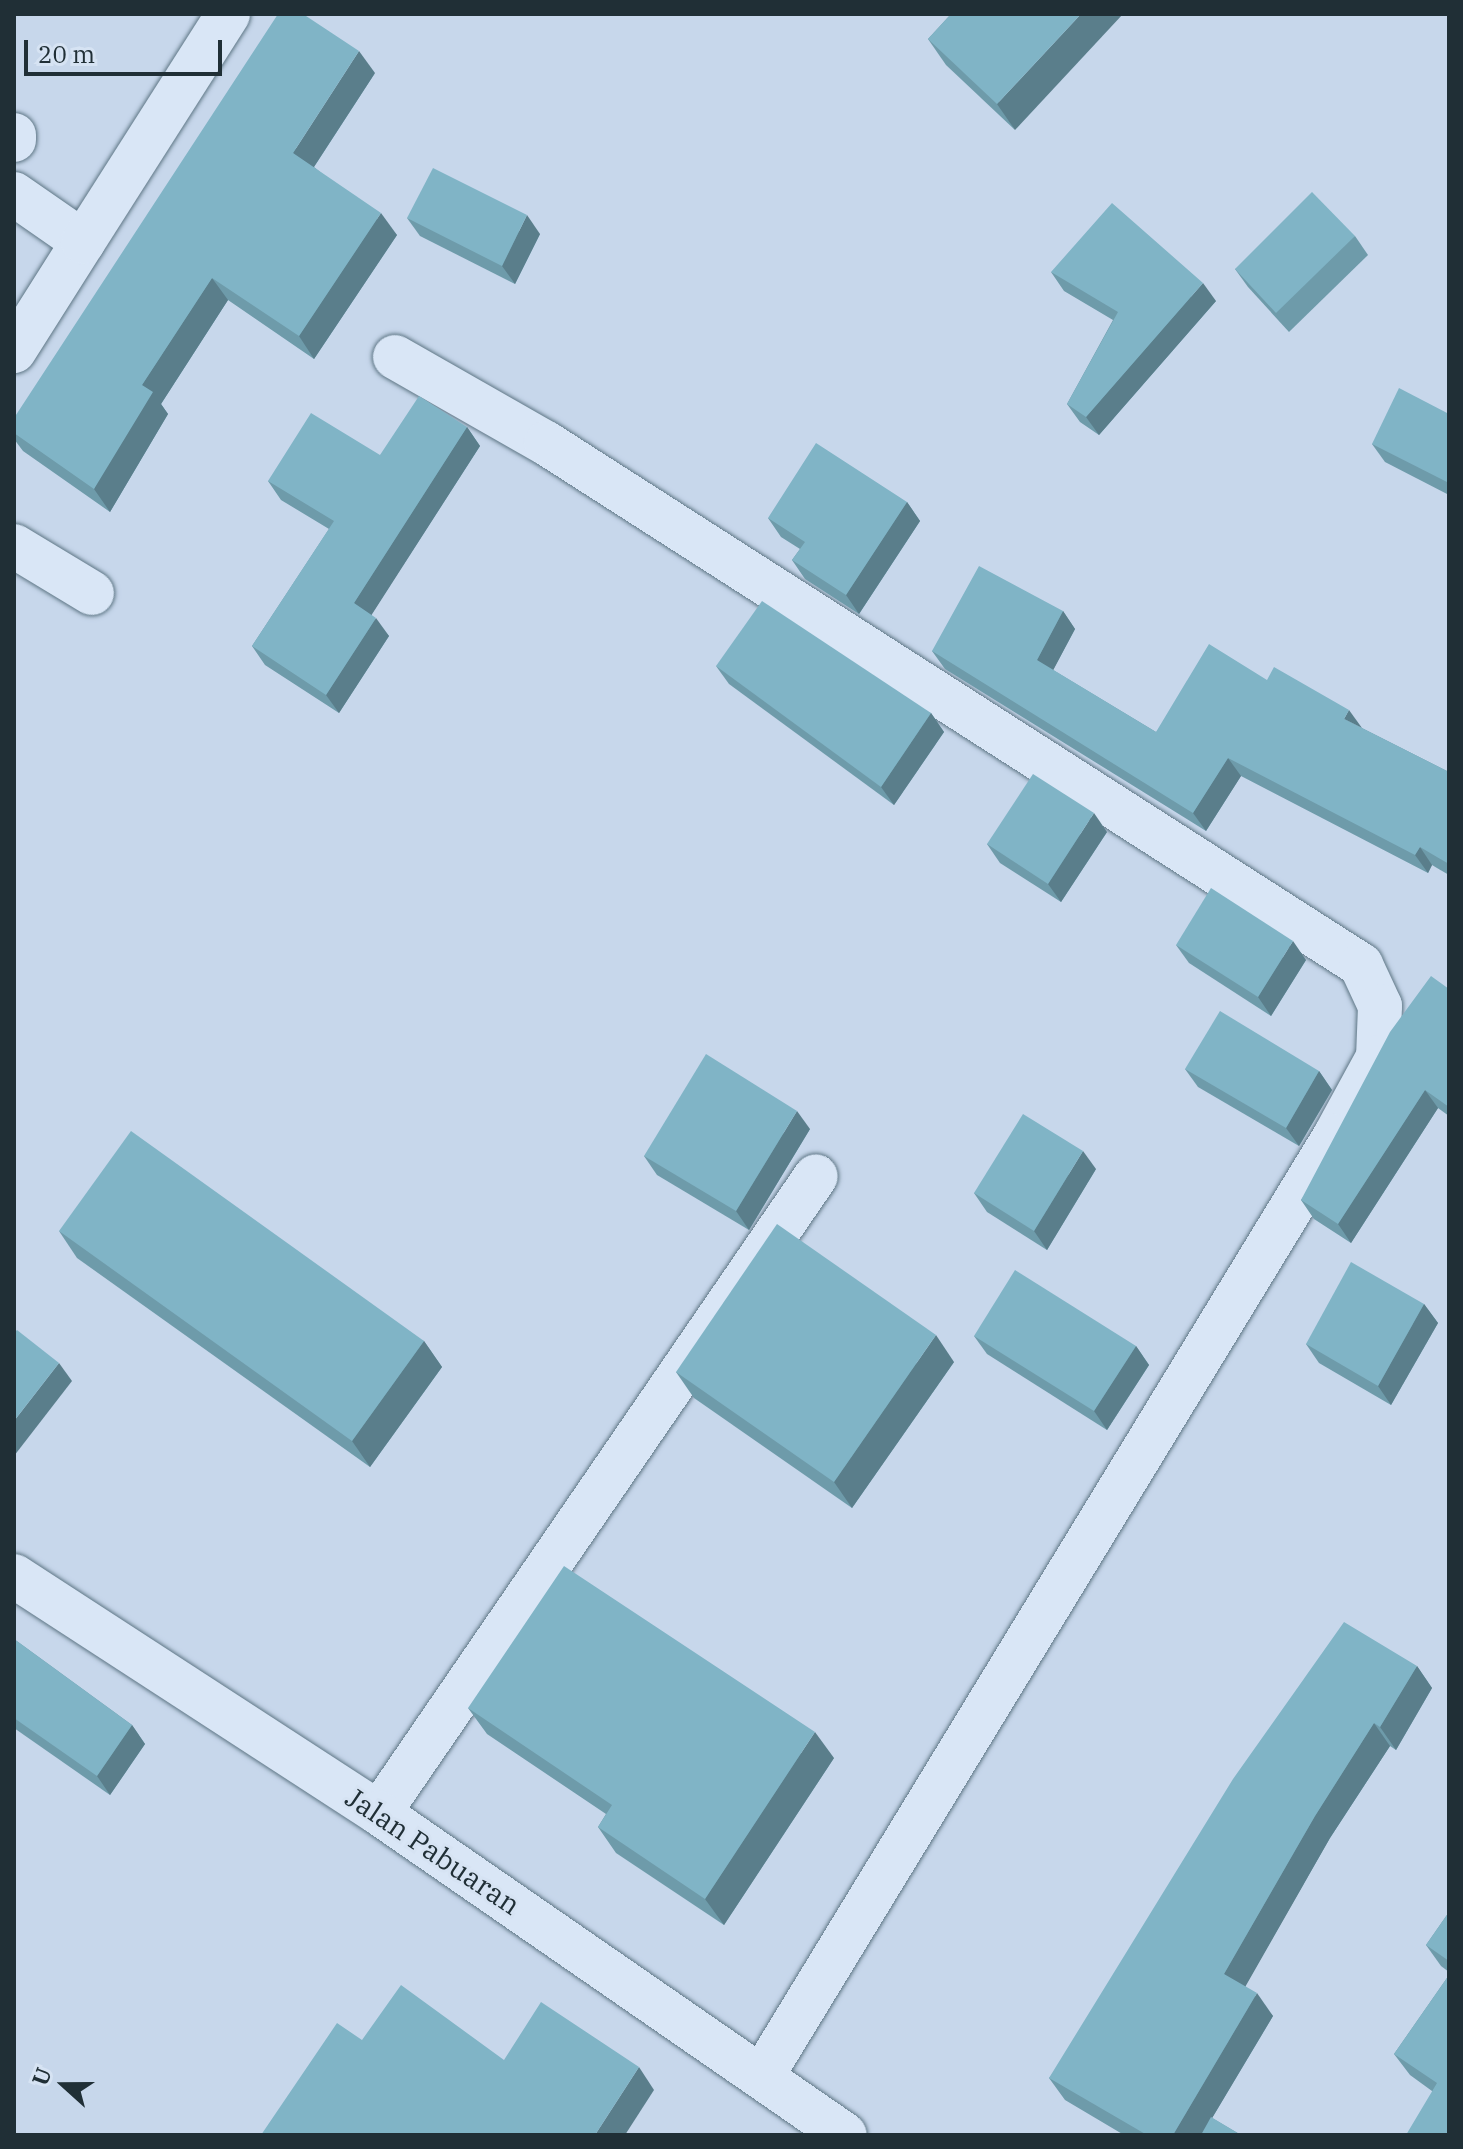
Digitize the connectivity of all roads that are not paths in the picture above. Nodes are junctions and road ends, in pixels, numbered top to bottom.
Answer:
1 (228, 14) edge
2 (14, 194) edge
3 (83, 242) junction
4 (14, 351) edge
5 (395, 357) dead end
6 (14, 546) edge
7 (92, 593) dead end
8 (816, 1176) dead end
9 (14, 1576) edge
10 (379, 1813) junction
11 (764, 2073) junction
12 (835, 2132) edge

1 - 3 street
2 - 3 street
3 - 4 street
5 - 11 street
6 - 7 street
8 - 10 street
9 - 10 street, Jalan Pabuaran
10 - 11 street, Jalan Pabuaran
11 - 12 street, Jalan Pabuaran

